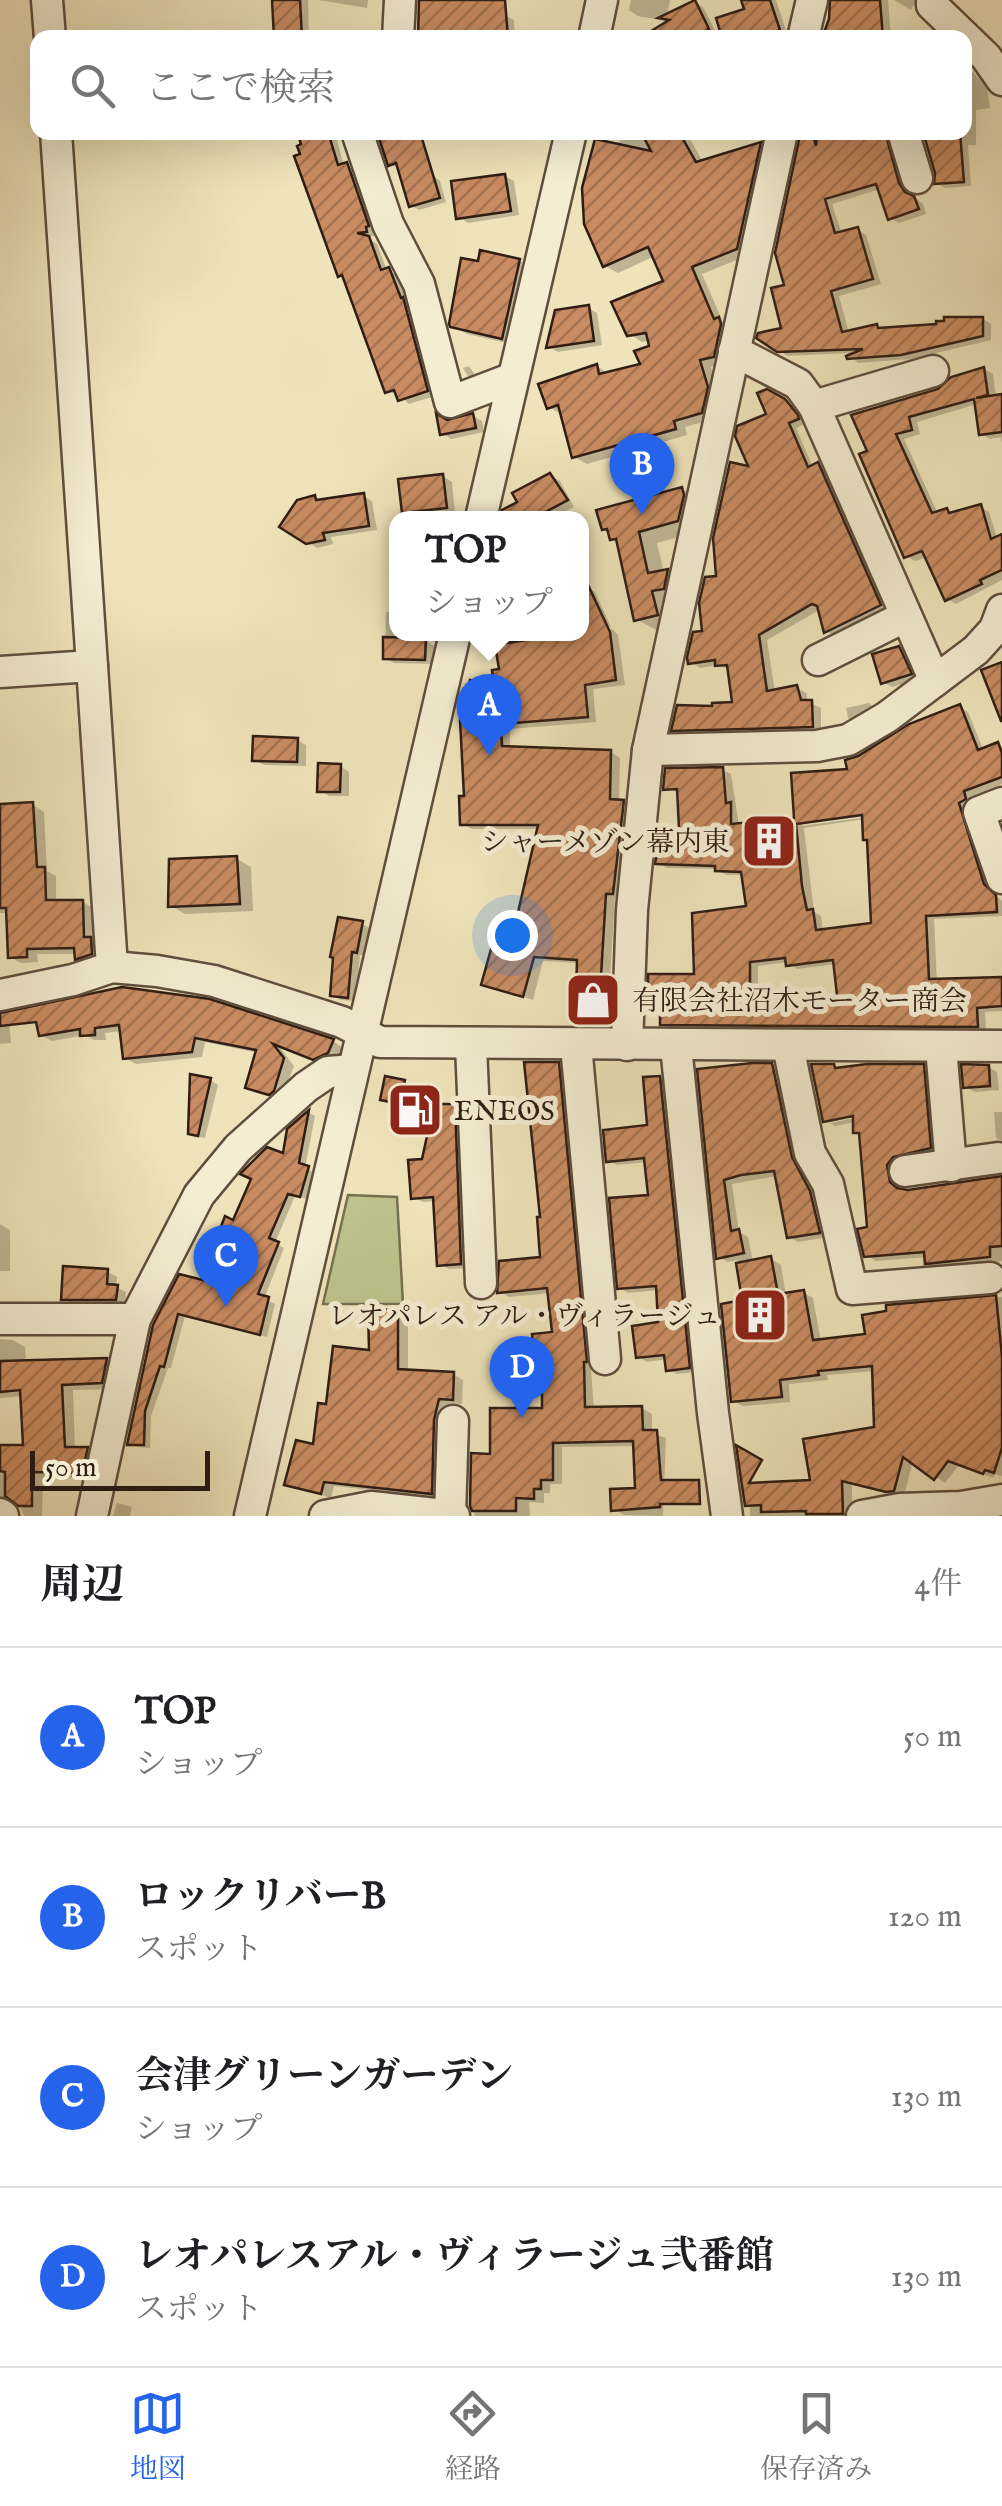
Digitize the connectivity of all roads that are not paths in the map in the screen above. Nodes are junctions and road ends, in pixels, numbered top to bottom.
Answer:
1 (47, 0) edge
2 (400, 0) edge
3 (602, 0) edge
4 (812, 0) edge
5 (932, 0) edge
6 (49, 30) edge
7 (398, 30) edge
8 (596, 30) edge
9 (805, 30) edge
10 (958, 30) edge
11 (972, 43) edge
12 (1002, 80) edge
13 (57, 140) edge
14 (360, 140) edge
15 (569, 140) edge
16 (780, 140) edge
17 (905, 140) edge
18 (917, 178) dead end
19 (734, 350) junction
20 (934, 371) dead end
21 (513, 378) junction
22 (814, 406) junction
23 (483, 511) edge
24 (906, 616) junction
25 (1000, 625) edge
26 (452, 641) edge
27 (818, 660) dead end
28 (92, 666) junction
29 (0, 672) edge
30 (935, 681) junction
31 (648, 750) junction
32 (1002, 803) edge
33 (1002, 878) edge
34 (112, 967) junction
35 (0, 996) edge
36 (362, 1034) junction
37 (471, 1045) junction
38 (576, 1045) junction
39 (627, 1045) junction
40 (676, 1046) junction
41 (788, 1046) junction
42 (1002, 1046) edge
43 (941, 1047) junction
44 (353, 1070) junction
45 (998, 1158) dead end
46 (951, 1166) junction
47 (905, 1171) dead end
48 (990, 1278) dead end
49 (481, 1284) dead end
50 (0, 1319) edge
51 (135, 1319) junction
52 (605, 1359) dead end
53 (453, 1422) dead end
54 (1000, 1494) edge
55 (92, 1516) edge
56 (250, 1516) edge
57 (325, 1516) edge
58 (443, 1516) edge
59 (727, 1516) edge
60 (862, 1516) edge

1 - 6 street
2 - 7 street
3 - 8 street
4 - 9 street
5 - 10 street
11 - 12 street
13 - 28 street
14 - 21 street
15 - 21 street
16 - 19 street
17 - 18 street
19 - 22 street
19 - 31 street
20 - 22 street
21 - 23 street
22 - 24 street
24 - 27 street
24 - 30 street
25 - 30 street
26 - 36 street
28 - 29 street
28 - 34 street
30 - 31 street
31 - 39 street
32 - 33 street
34 - 35 street
34 - 36 street
36 - 37 street
36 - 44 street
37 - 38 street
37 - 49 street
38 - 39 street
38 - 52 street
39 - 40 street
40 - 41 street
40 - 59 street
41 - 43 street
41 - 48 street
42 - 43 street
43 - 46 street
44 - 51 street
44 - 56 street
45 - 46 street
46 - 47 street
50 - 51 street
51 - 55 street
53 - 58 street
54 - 60 street
57 - 58 street

